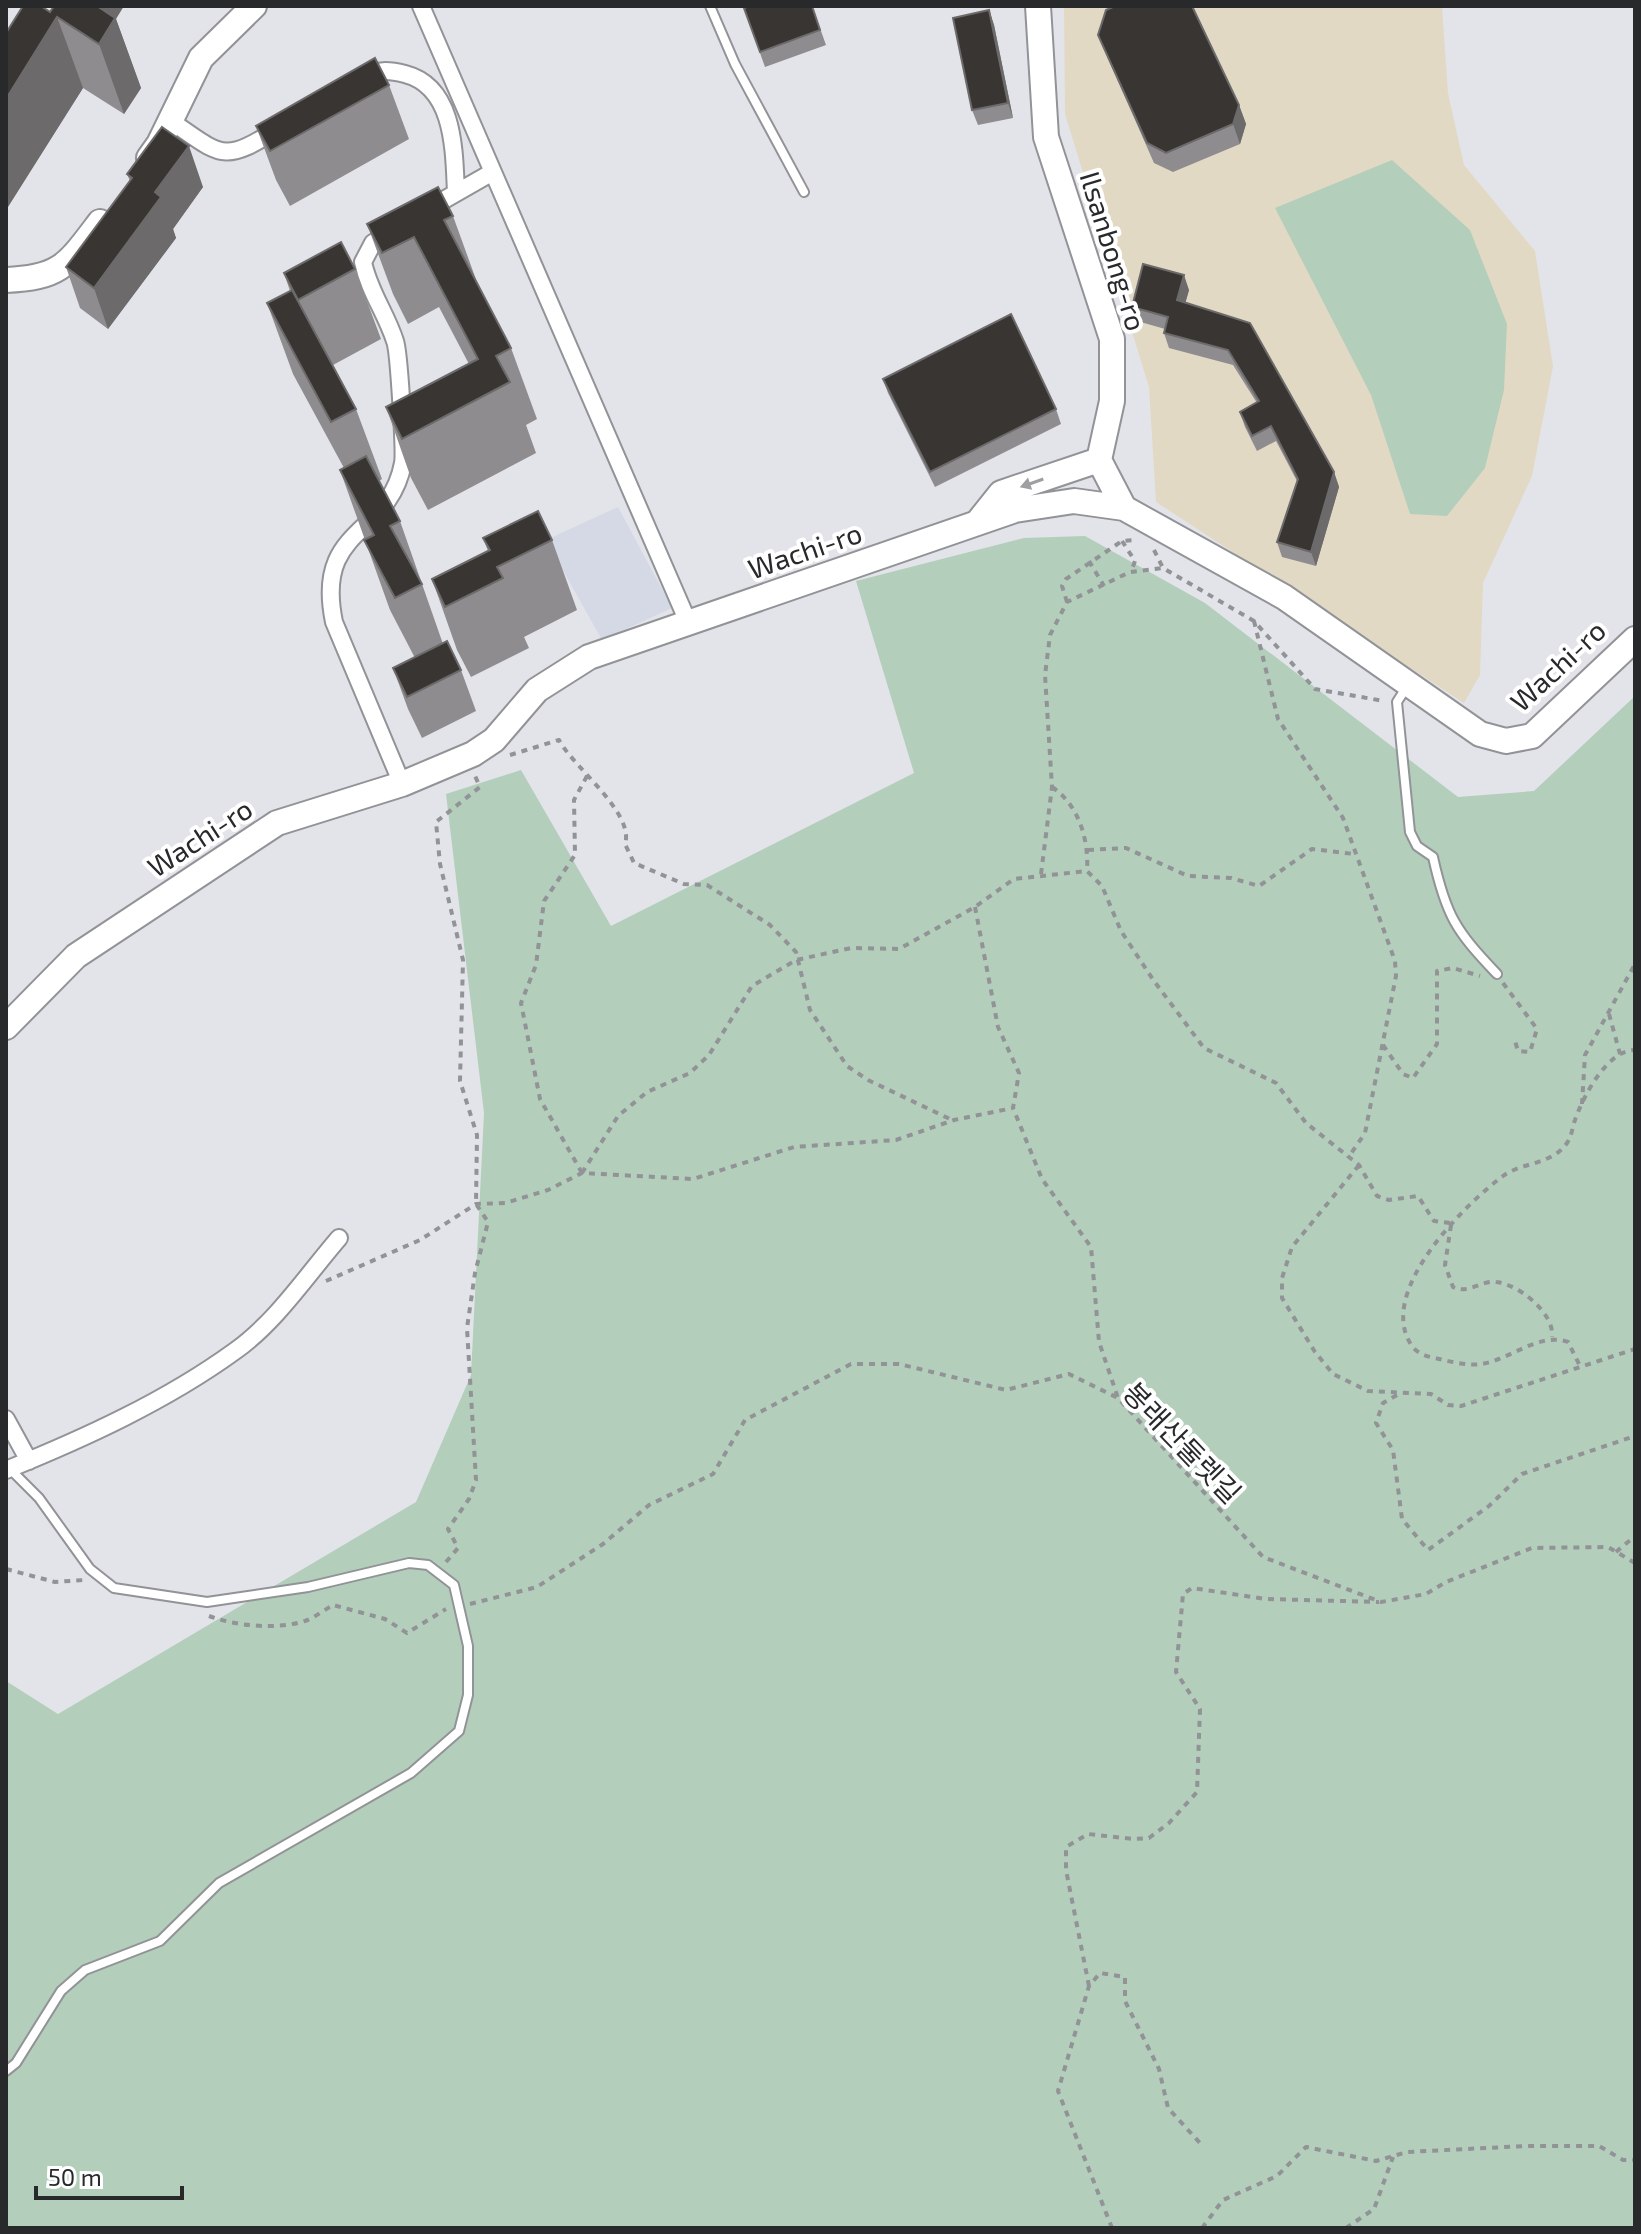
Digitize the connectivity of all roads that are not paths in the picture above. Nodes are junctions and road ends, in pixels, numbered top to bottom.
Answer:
1 (254, 6) edge
2 (421, 6) edge
3 (710, 6) edge
4 (1038, 6) edge
5 (345, 89) edge
6 (293, 120) edge
7 (171, 121) junction
8 (491, 173) junction
9 (132, 180) edge
10 (804, 192) dead end
11 (456, 193) junction
12 (114, 203) edge
13 (6, 280) edge
14 (1099, 460) junction
15 (1124, 508) junction
16 (977, 523) junction
17 (688, 622) junction
18 (1635, 639) edge
19 (1403, 693) junction
20 (402, 784) junction
21 (1497, 974) road end
22 (6, 1027) edge
23 (339, 1238) dead end
24 (6, 1419) edge
25 (29, 1461) junction
26 (8, 1469) edge
27 (6, 2071) edge

1 - 7 main road
2 - 8 street
3 - 10 lane
4 - 14 main road, Ilsanbong-ro
5 - 11 street
6 - 7 street
7 - 9 main road
8 - 11 street
8 - 17 street
11 - 20 street
12 - 13 main road
14 - 15 main road
14 -> 16 main road
15 - 16 main road, Wachi-ro
15 - 19 main road, Wachi-ro
16 - 17 main road, Wachi-ro
17 - 20 main road, Wachi-ro
18 - 19 main road, Wachi-ro
19 - 21 lane
20 - 22 main road, Wachi-ro
23 - 25 street
24 - 25 street
25 - 26 street
26 - 27 lane

